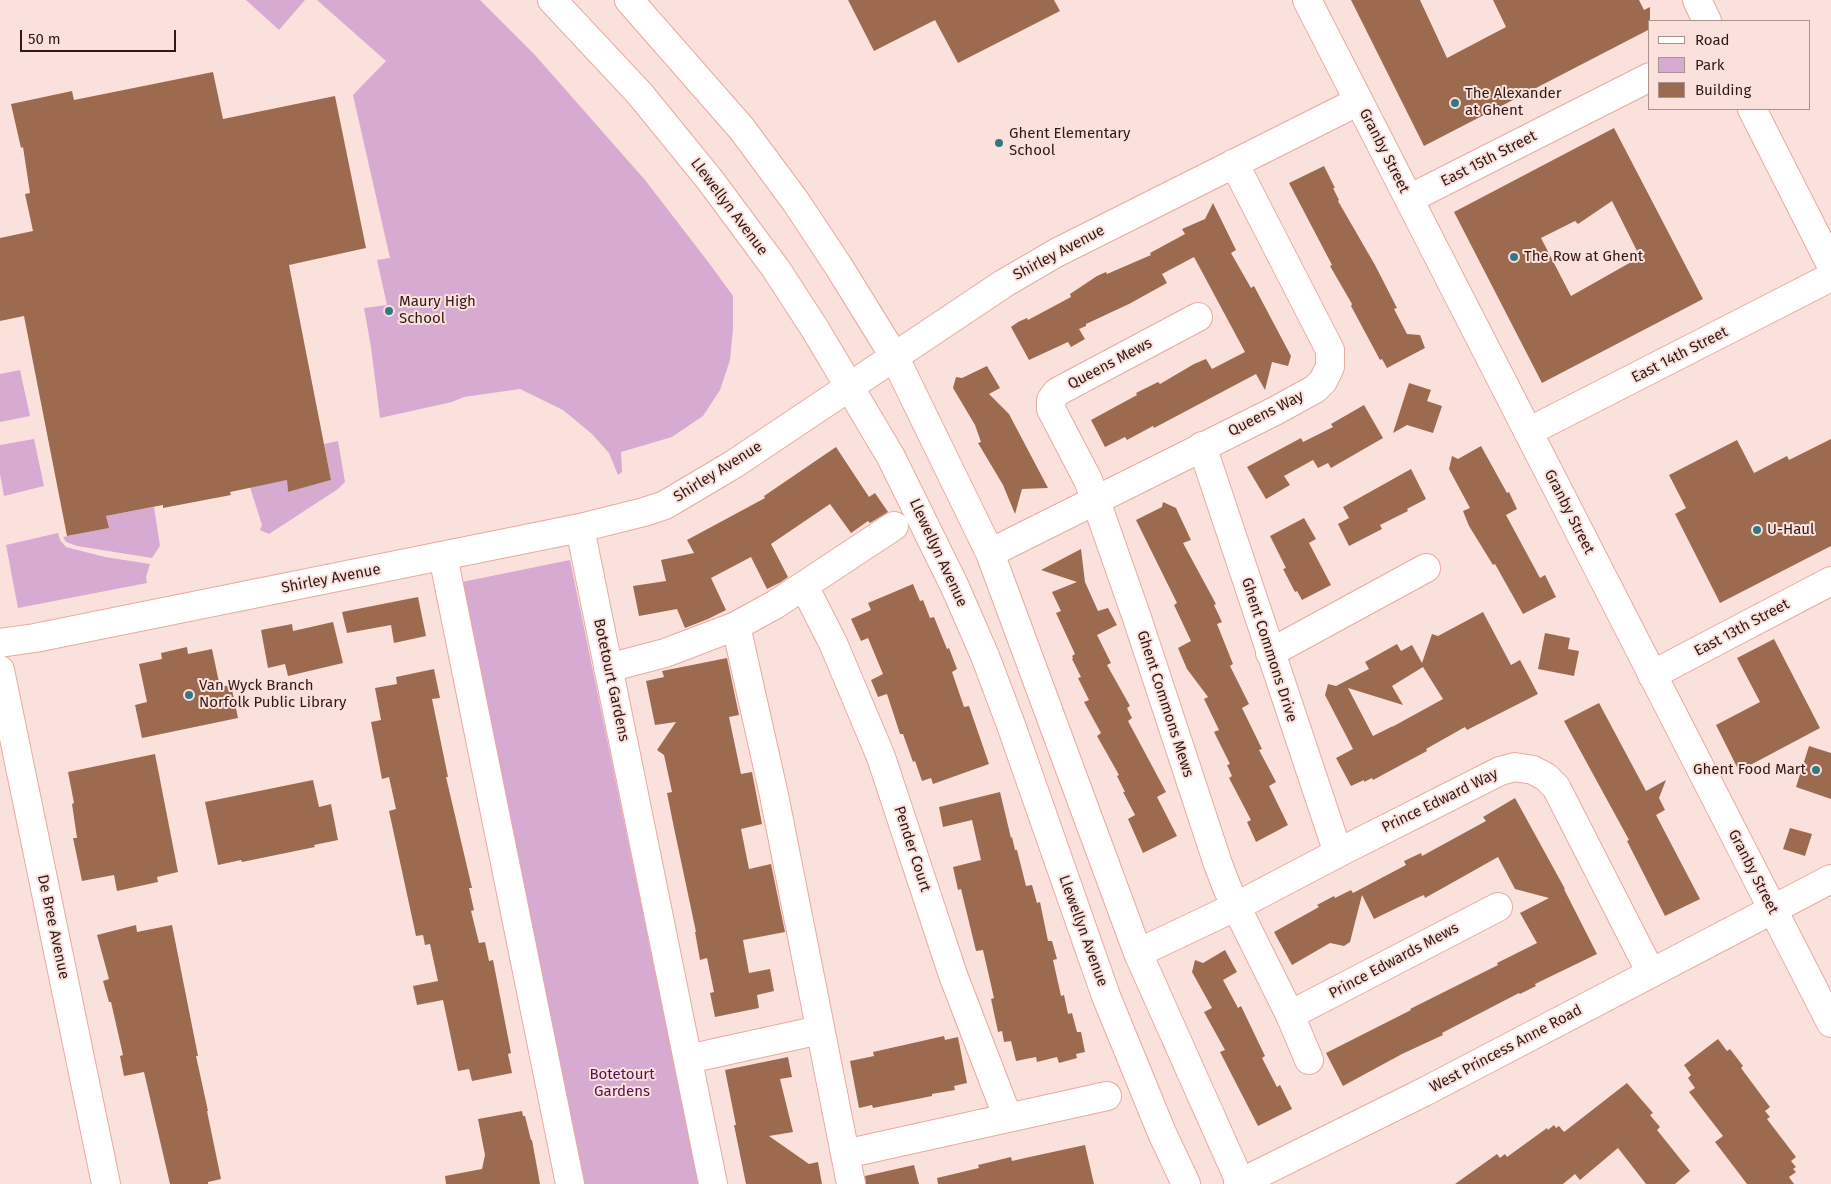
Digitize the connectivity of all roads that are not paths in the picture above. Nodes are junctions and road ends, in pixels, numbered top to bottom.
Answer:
1 (552, 0) edge
2 (630, 0) edge
3 (1307, 0) edge
4 (1697, 0) edge
5 (1707, 20) edge
6 (1648, 78) edge
7 (1359, 101) junction
8 (1753, 110) edge
9 (1234, 163) junction
10 (1409, 200) junction
11 (1831, 265) edge
12 (1831, 277) edge
13 (1198, 317) dead end
14 (894, 356) junction
15 (850, 387) junction
16 (1528, 432) junction
17 (1202, 446) junction
18 (1092, 491) junction
19 (894, 526) dead end
20 (580, 528) junction
21 (990, 553) junction
22 (443, 556) junction
23 (1426, 568) dead end
24 (1831, 581) edge
25 (804, 586) junction
26 (736, 626) junction
27 (0, 643) edge
28 (1270, 653) junction
29 (608, 668) junction
30 (0, 670) edge
31 (1652, 675) junction
32 (1338, 853) junction
33 (1831, 879) edge
34 (1498, 907) dead end
35 (1773, 910) junction
36 (1242, 915) junction
37 (1138, 953) junction
38 (1651, 973) junction
39 (1290, 1015) junction
40 (1831, 1023) edge
41 (820, 1030) junction
42 (688, 1059) junction
43 (1309, 1060) dead end
44 (1106, 1096) dead end
45 (1008, 1118) junction
46 (845, 1154) junction
47 (106, 1184) edge
48 (570, 1184) edge
49 (713, 1184) edge
50 (851, 1184) edge
51 (1186, 1184) edge
52 (1240, 1184) edge

1 - 15 street, Llewellyn Avenue
2 - 14 street
3 - 7 street, Granby Street
4 - 5 street
6 - 10 street, East 15th Street
7 - 9 street, Shirley Avenue
7 - 10 street, Granby Street
8 - 11 street
9 - 14 street, Shirley Avenue
9 - 17 street, Queens Way
10 - 16 street, Granby Street
12 - 16 street, East 14th Street
13 - 18 street, Queens Mews
14 - 15 street, Shirley Avenue
14 - 21 street
15 - 20 street, Shirley Avenue
15 - 51 street, Llewellyn Avenue
16 - 31 street, Granby Street
17 - 18 street, Queens Way
17 - 28 street, Ghent Commons Drive
18 - 21 street, Queens Way
18 - 36 street, Ghent Commons Mews
19 - 25 street
20 - 22 street, Shirley Avenue
20 - 29 street, Botetourt Gardens
21 - 37 street
22 - 27 street, Shirley Avenue
22 - 48 street
23 - 28 street
24 - 31 street, East 13th Street
25 - 26 street
25 - 45 street, Pender Court
26 - 29 street
26 - 41 street
28 - 32 street, Ghent Commons Drive
29 - 42 street, Botetourt Gardens
30 - 47 street, De Bree Avenue
31 - 35 street, Granby Street
32 - 36 street, Prince Edward Way
32 - 38 street, Prince Edward Way
33 - 35 street, West Princess Anne Road
34 - 39 street, Prince Edwards Mews
35 - 38 street, West Princess Anne Road
35 - 40 street, Granby Street
36 - 37 street, Prince Edward Way
36 - 39 street
37 - 52 street
38 - 52 street, West Princess Anne Road
39 - 43 street
41 - 42 street
41 - 46 street
42 - 49 street, Botetourt Gardens
44 - 45 street
45 - 46 street
46 - 50 street

